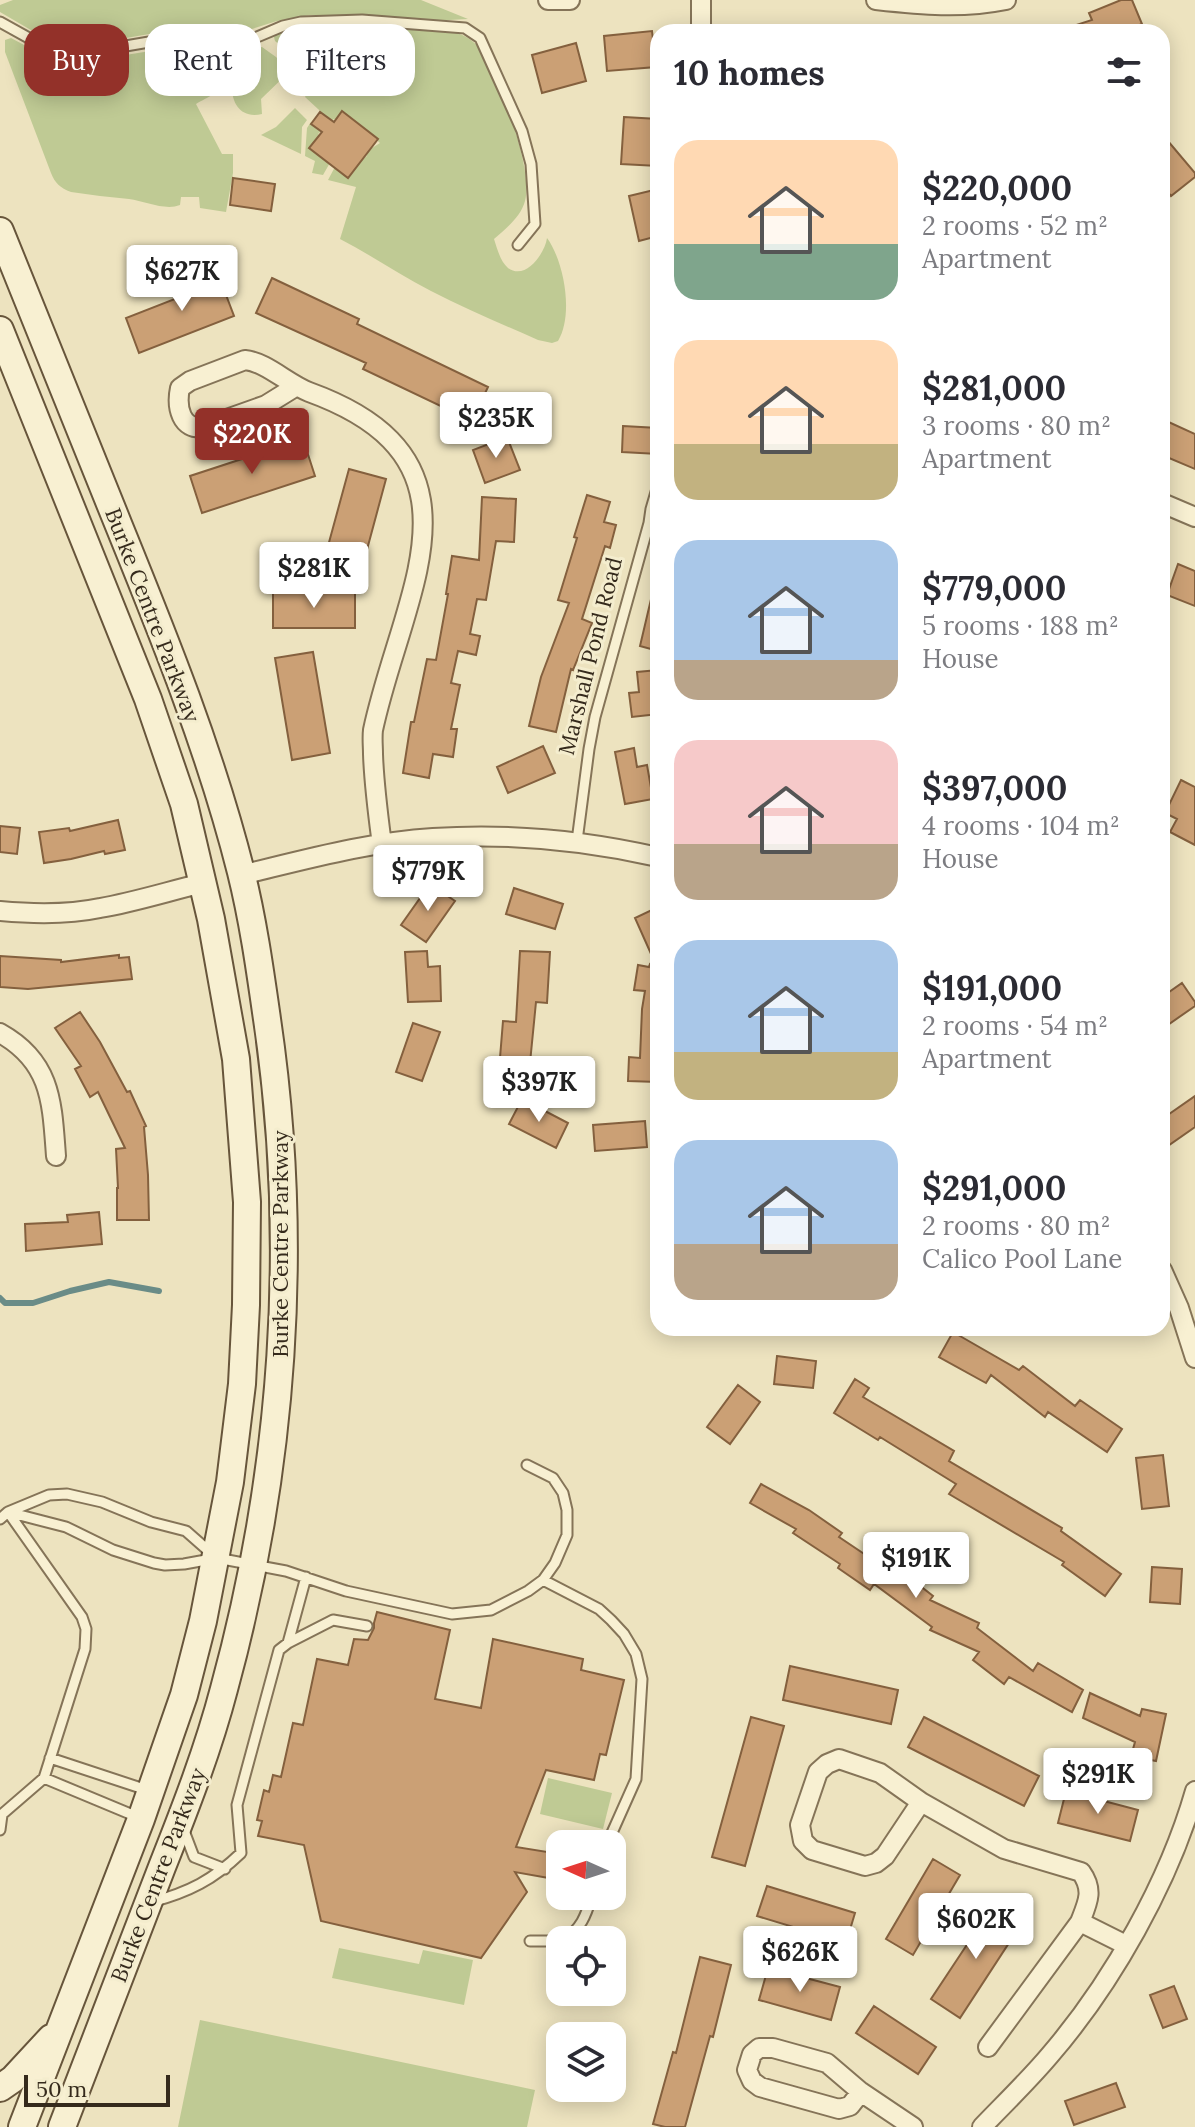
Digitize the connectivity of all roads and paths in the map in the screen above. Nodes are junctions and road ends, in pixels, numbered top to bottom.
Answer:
1 (548, 0) edge
2 (570, 0) edge
3 (701, 0) edge
4 (876, 0) edge
5 (1006, 0) edge
6 (0, 22) edge
7 (701, 24) edge
8 (0, 231) edge
9 (518, 245) dead end
10 (0, 330) edge
11 (10, 370) edge
12 (295, 387) junction
13 (1170, 506) edge
14 (650, 516) edge
15 (1195, 517) edge
16 (577, 841) junction
17 (382, 845) junction
18 (650, 855) edge
19 (241, 875) junction
20 (203, 883) junction
21 (0, 911) edge
22 (0, 1033) edge
23 (56, 1156) dead end
24 (1170, 1288) edge
25 (1195, 1358) edge
26 (527, 1465) dead end
27 (4, 1515) edge
28 (217, 1558) junction
29 (254, 1566) junction
30 (306, 1577) junction
31 (543, 1580) junction
32 (367, 1626) dead end
33 (288, 1643) junction
34 (50, 1758) junction
35 (44, 1778) junction
36 (1195, 1791) edge
37 (150, 1792) junction
38 (921, 1802) junction
39 (1, 1815) edge
40 (141, 1819) junction
41 (180, 1820) junction
42 (0, 1830) edge
43 (613, 1830) edge
44 (225, 1869) junction
45 (149, 1903) junction
46 (1080, 1922) junction
47 (530, 1941) dead end
48 (546, 1941) edge
49 (1126, 1945) junction
50 (61, 2027) junction
51 (988, 2047) dead end
52 (0, 2088) edge
53 (861, 2092) junction
54 (22, 2127) edge
55 (62, 2127) edge
56 (913, 2127) edge
57 (982, 2127) edge

1 - 2 street
3 - 7 street
4 - 5 street
6 - 9 lane
8 - 19 main road, Burke Centre Parkway
10 - 11 main road, Burke Centre Parkway
11 - 20 main road, Burke Centre Parkway
12 - 12 street
12 - 17 street
13 - 15 street
14 - 16 lane, Marshall Pond Road
16 - 17 street
16 - 18 street
17 - 19 street
19 - 20 main road
19 - 29 main road, Burke Centre Parkway
20 - 21 street
20 - 28 main road, Burke Centre Parkway
22 - 23 street
24 - 25 street
26 - 31 lane
27 - 28 lane
27 - 28 lane
27 - 34 lane
28 - 29 lane
28 - 37 main road, Burke Centre Parkway
29 - 30 lane
29 - 41 main road, Burke Centre Parkway
30 - 31 lane
30 - 33 lane
31 - 43 lane
32 - 33 lane
33 - 44 lane
34 - 35 lane
34 - 37 lane
35 - 39 lane
35 - 40 lane
36 - 49 street
37 - 40 main road, Burke Centre Parkway
38 - 38 street
38 - 46 street
39 - 42 lane
40 - 50 main road, Burke Centre Parkway
41 - 44 lane
41 - 45 main road, Burke Centre Parkway
44 - 45 lane
45 - 55 main road, Burke Centre Parkway
46 - 49 street
46 - 51 street
47 - 48 lane
49 - 57 street
50 - 52 main road
50 - 54 main road, Burke Centre Parkway
53 - 53 street
53 - 56 street

